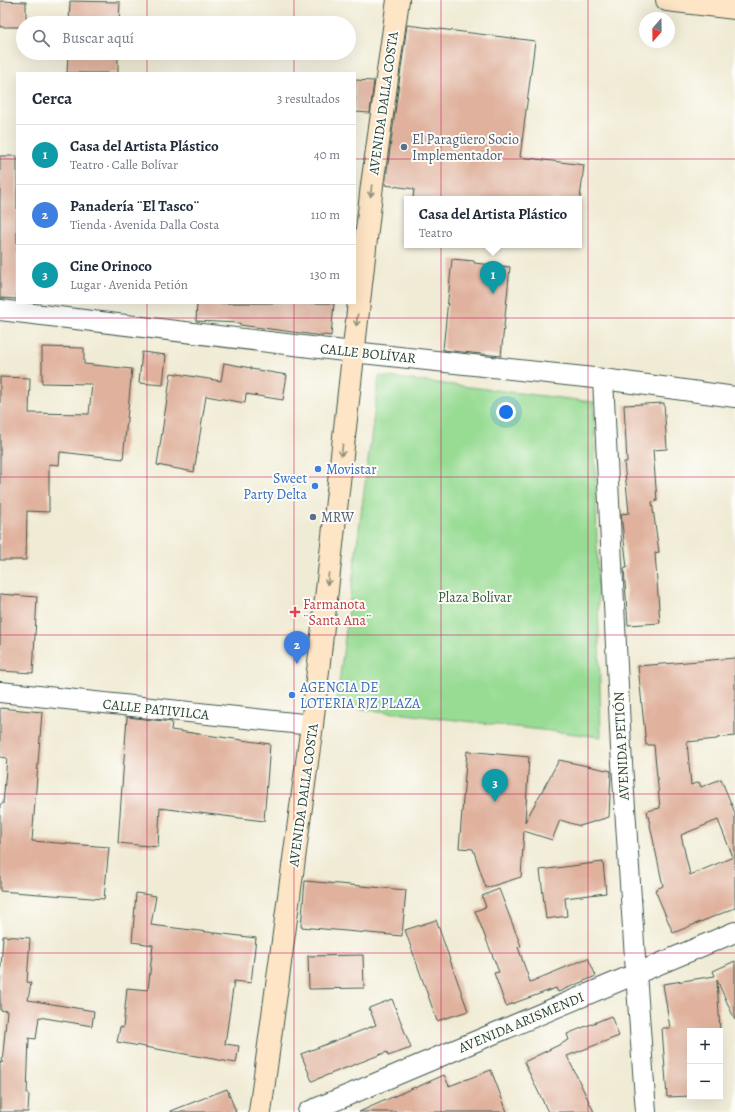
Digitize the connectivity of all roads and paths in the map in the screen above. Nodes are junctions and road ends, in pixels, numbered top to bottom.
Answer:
1 (398, 0) edge
2 (667, 0) edge
3 (735, 8) edge
4 (0, 310) edge
5 (353, 352) junction
6 (603, 379) junction
7 (735, 398) edge
8 (0, 692) edge
9 (312, 725) junction
10 (735, 932) edge
11 (636, 973) junction
12 (260, 1112) edge
13 (308, 1112) edge
14 (646, 1112) edge

1 -> 5 main road, AVENIDA DALLA COSTA
2 - 3 main road
4 - 5 street, CALLE BOLÍVAR
5 - 6 street, CALLE BOLÍVAR
5 -> 9 main road, AVENIDA DALLA COSTA
6 - 7 street, CALLE BOLÍVAR
6 - 11 street, AVENIDA PETIÓN
8 - 9 street, CALLE PATIVILCA
9 - 12 main road, AVENIDA DALLA COSTA
10 - 11 street, AVENIDA ARISMENDI
11 - 13 street, AVENIDA ARISMENDI
11 - 14 street, AVENIDA PETIÓN

